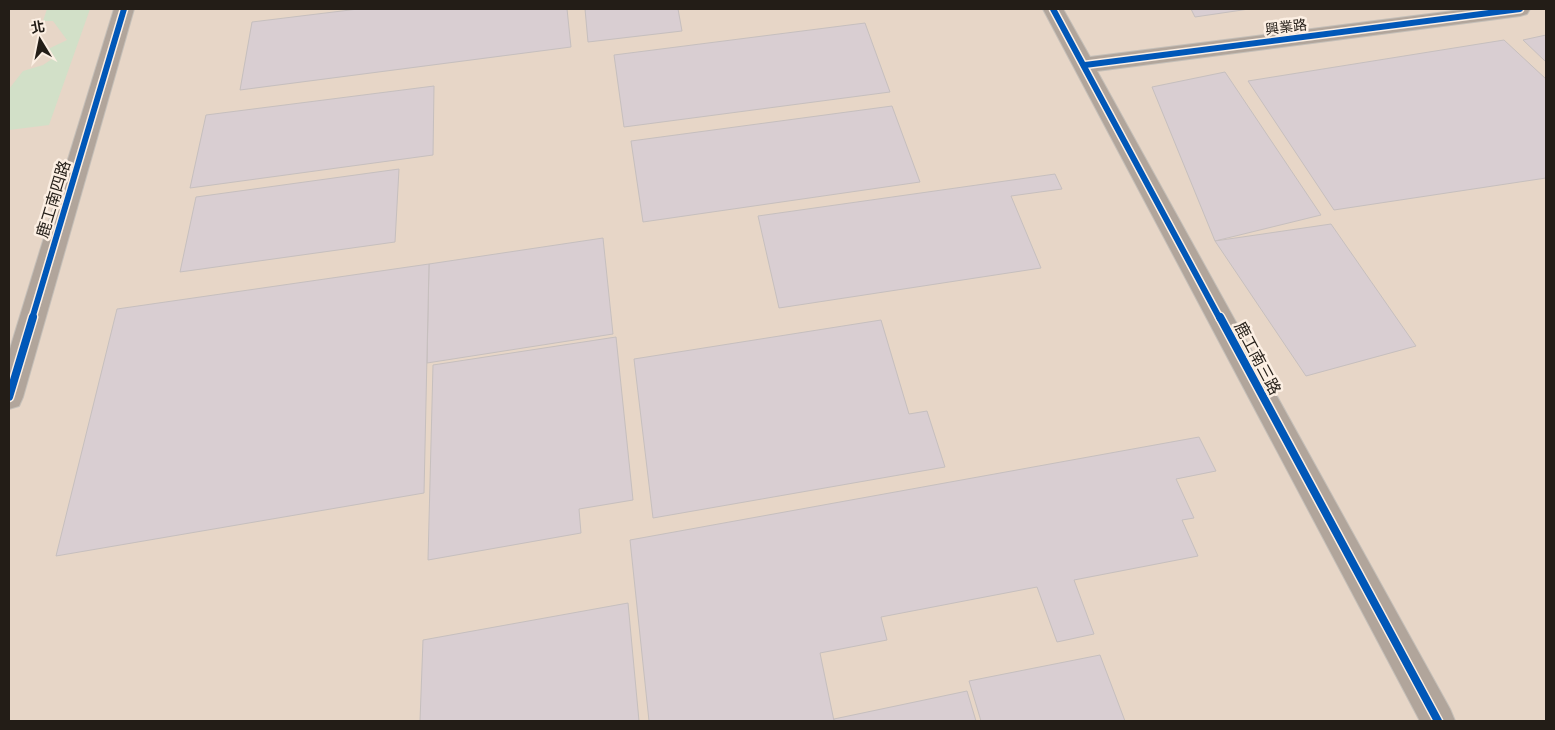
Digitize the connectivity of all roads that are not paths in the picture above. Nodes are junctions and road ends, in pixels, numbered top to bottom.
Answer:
1 (124, 9) edge
2 (1053, 9) edge
3 (1520, 9) edge
4 (1085, 65) junction
5 (9, 397) edge
6 (1438, 721) edge

1 - 5 street, 鹿工南四路
2 - 4 street, 鹿工南三路
3 - 4 street, 興業路
4 - 6 street, 鹿工南三路

